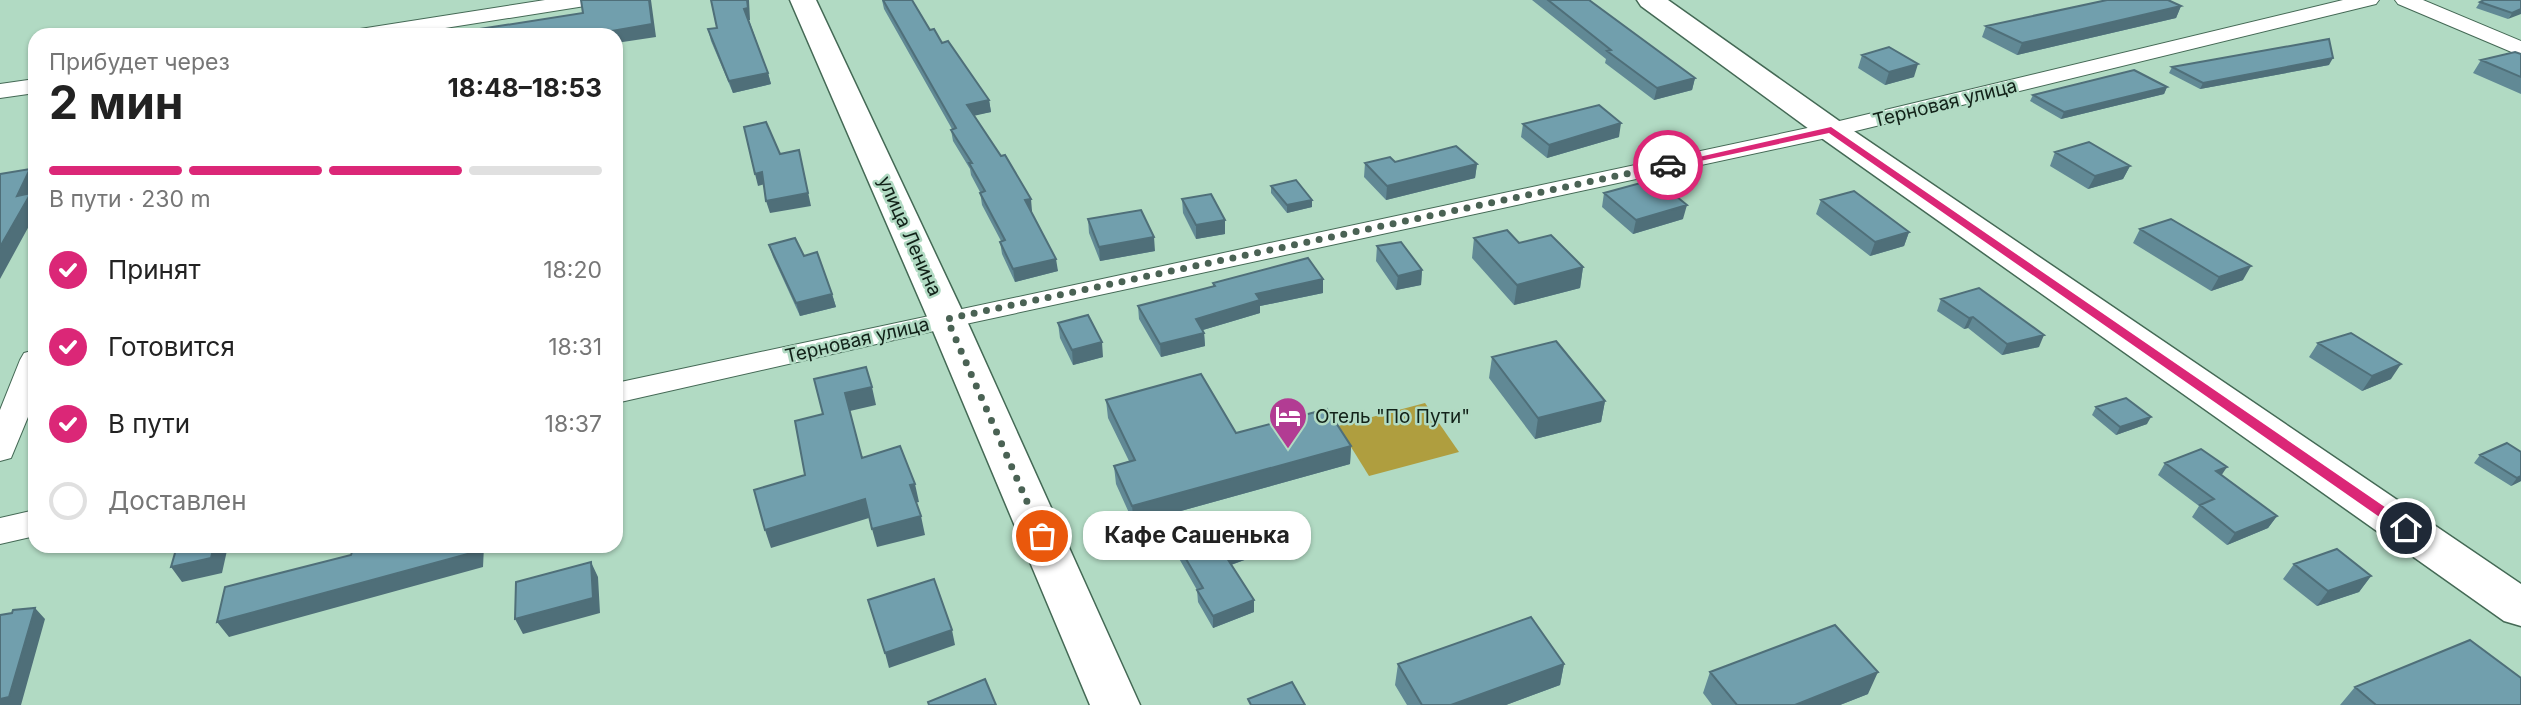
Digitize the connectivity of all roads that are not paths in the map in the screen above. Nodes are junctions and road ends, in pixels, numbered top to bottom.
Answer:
1 (585, 0) edge
2 (803, 0) edge
3 (1650, 0) edge
4 (2369, 0) edge
5 (2405, 0) edge
6 (405, 28) edge
7 (2521, 49) edge
8 (28, 87) edge
9 (0, 91) edge
10 (1831, 130) junction
11 (947, 319) junction
12 (28, 378) edge
13 (623, 392) edge
14 (0, 450) edge
15 (28, 525) edge
16 (0, 531) edge
17 (2521, 608) edge
18 (1115, 705) edge

1 - 6 street
2 - 11 main road, улица Ленина
3 - 10 main road
4 - 10 street, Терновая улица
5 - 7 street
8 - 9 street
10 - 11 street, Терновая улица
10 - 17 main road
11 - 13 street, Терновая улица
11 - 18 main road, улица Ленина
12 - 14 street
15 - 16 street

